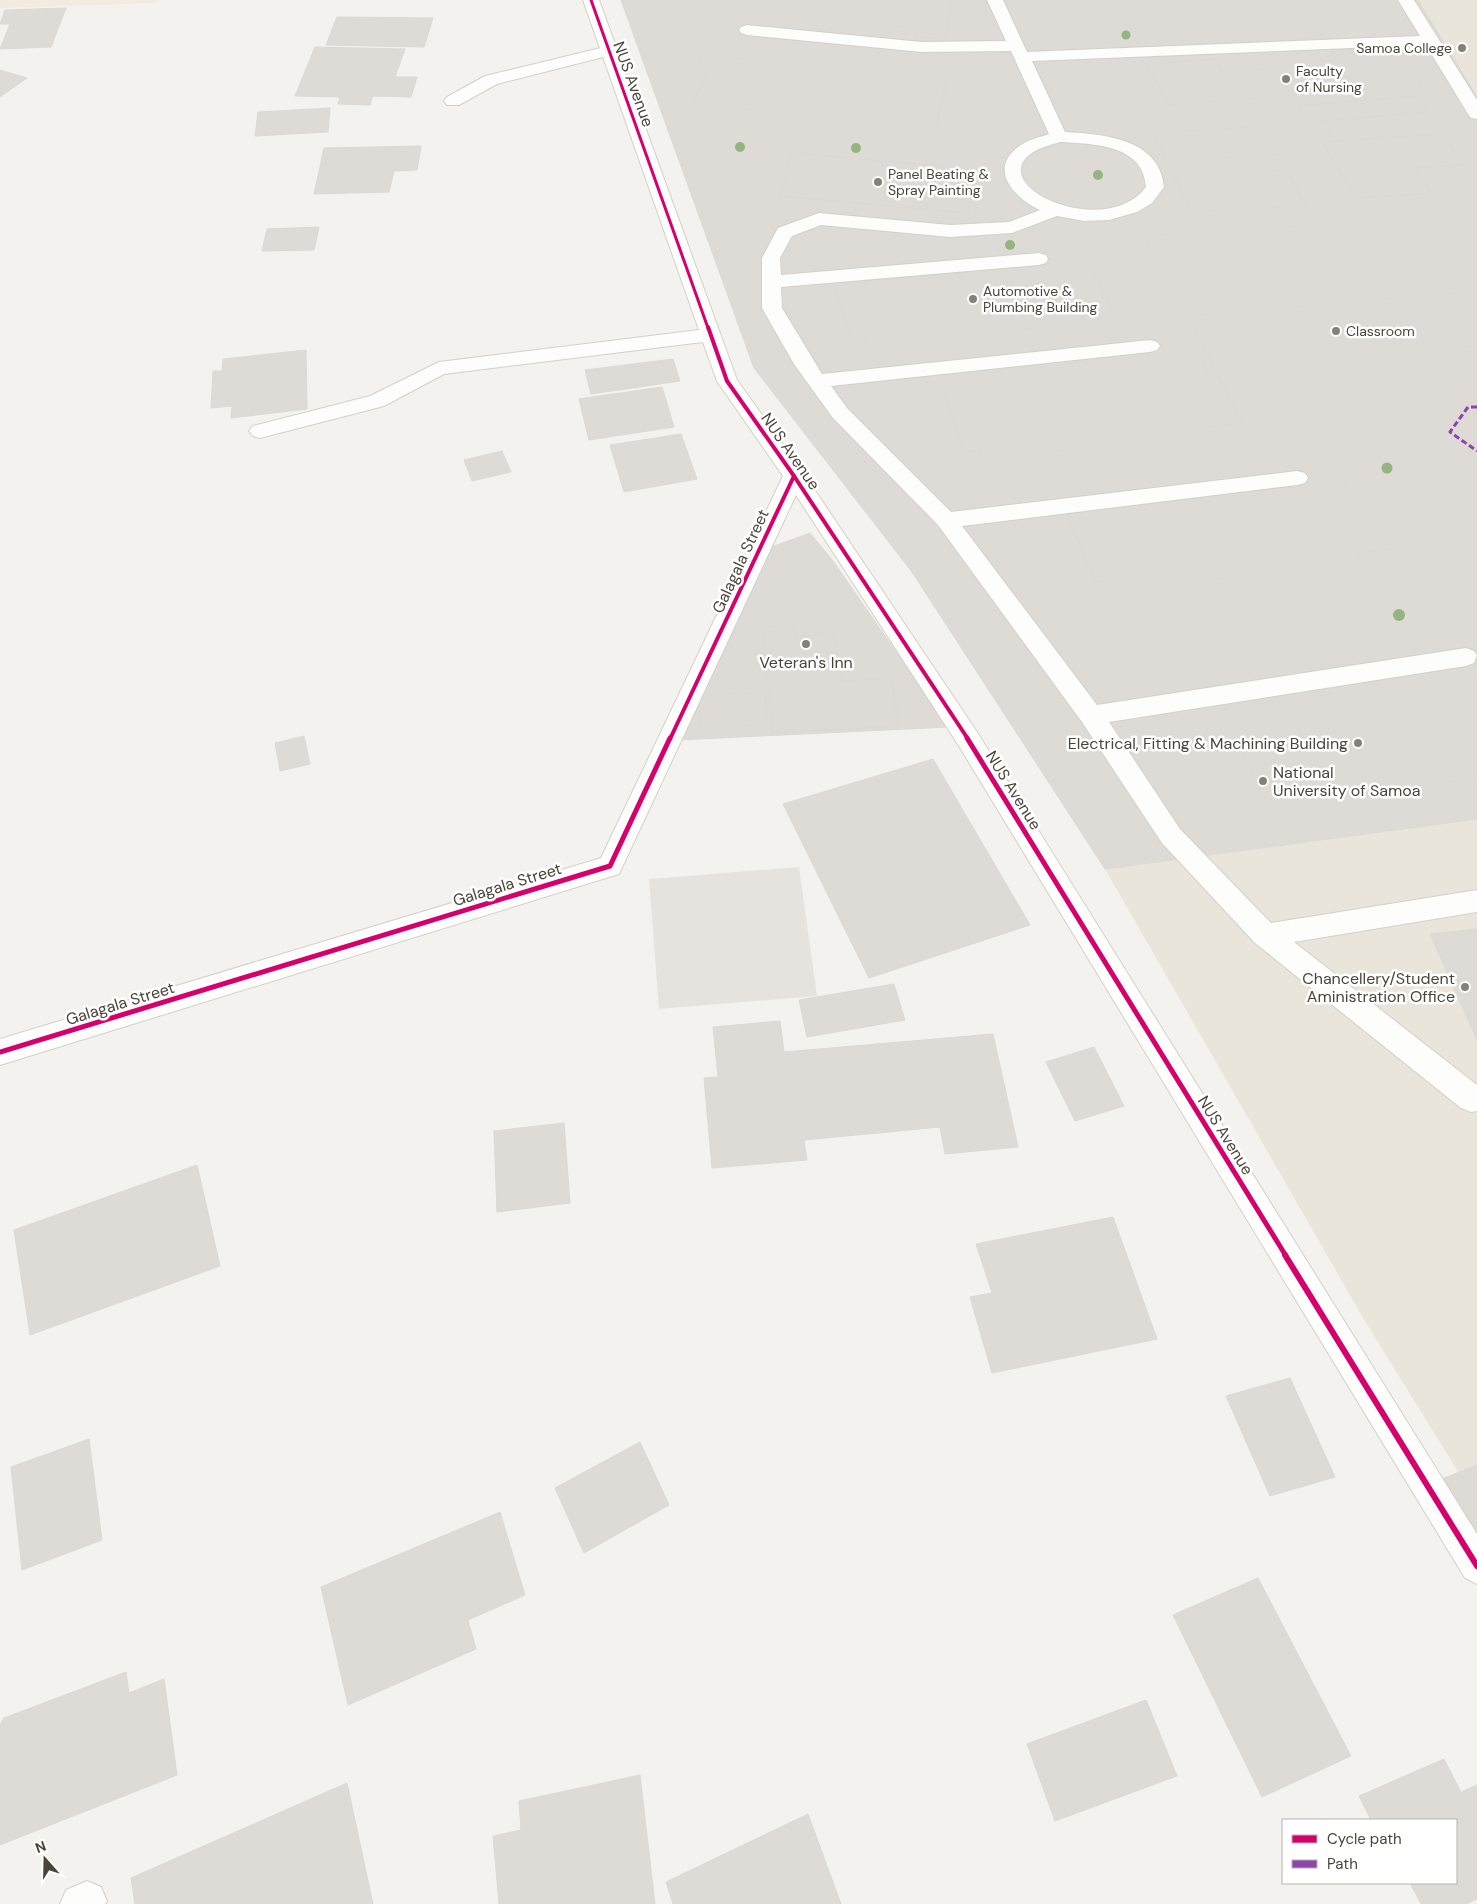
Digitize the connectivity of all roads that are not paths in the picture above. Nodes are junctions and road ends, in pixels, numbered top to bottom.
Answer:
1 (591, 0) edge
2 (995, 0) edge
3 (1406, 0) edge
4 (747, 30) dead end
5 (1431, 40) junction
6 (609, 51) junction
7 (1018, 51) junction
8 (453, 101) dead end
9 (1477, 114) edge
10 (1059, 137) junction
11 (1055, 210) junction
12 (1040, 259) dead end
13 (771, 282) junction
14 (710, 335) junction
15 (1150, 346) dead end
16 (816, 380) junction
17 (260, 430) dead end
18 (794, 476) junction
19 (1298, 478) dead end
20 (946, 520) junction
21 (1466, 658) dead end
22 (1091, 716) junction
23 (1477, 902) edge
24 (1264, 935) junction
25 (0, 1052) edge
26 (1477, 1098) edge
27 (1477, 1566) edge

1 - 6 street, NUS Avenue
2 - 7 street
3 - 5 street
4 - 7 street
5 - 7 street
5 - 9 street
6 - 8 street
6 - 14 street, NUS Avenue
7 - 10 street
10 - 11 street
10 - 11 street
11 - 13 street
12 - 13 street
13 - 16 street
14 - 17 street
14 - 18 street, NUS Avenue
15 - 16 street
16 - 20 street
18 - 25 street, Galagala Street
18 - 27 street, NUS Avenue
19 - 20 street
20 - 22 street
21 - 22 street
22 - 24 street
23 - 24 street
24 - 26 street

